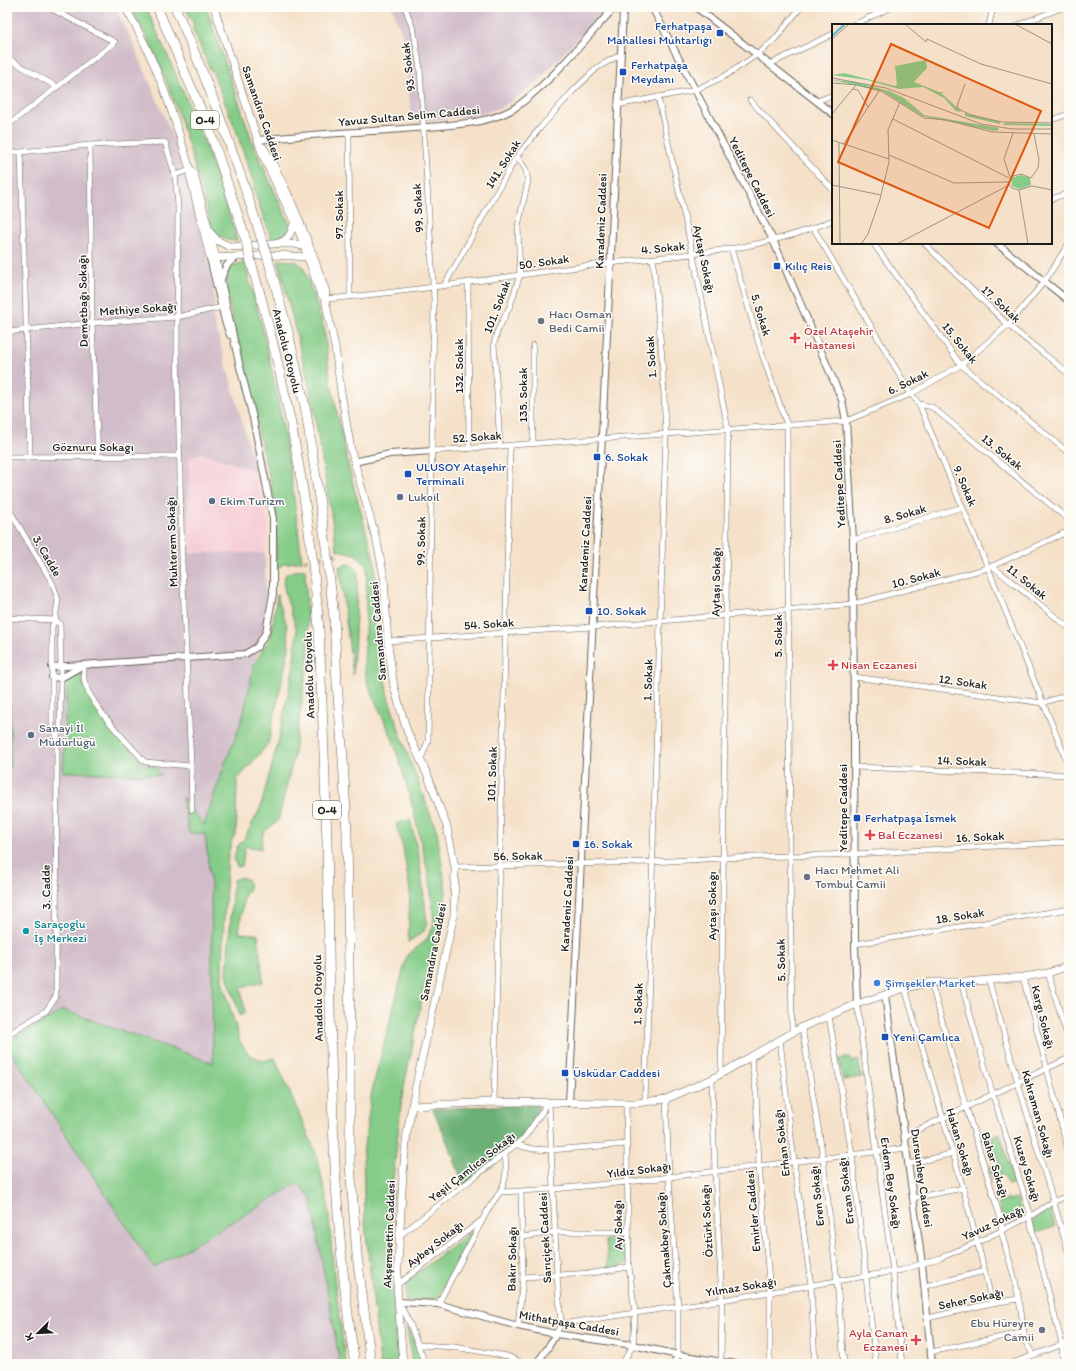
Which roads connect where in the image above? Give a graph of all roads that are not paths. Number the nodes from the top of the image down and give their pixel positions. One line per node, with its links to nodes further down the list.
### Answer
1 (48, 7): 24 (street)
2 (125, 7): 42 (main road)
3 (157, 7): 245 (highway, Anadolu Otoyolu / O-4, bridge)
4 (175, 7): 246 (highway, Anadolu Otoyolu / O-4, bridge)
5 (214, 7): 37 (main road, Samandıra Caddesi)
6 (405, 7): 35 (street, 93. Sokak)
7 (637, 7): 15 (street)
8 (652, 7): 25 (street, Yeditepe Caddesi)
9 (696, 7): 20 (street)
10 (801, 7): 20 (street)
11 (892, 7): 16 (street)
12 (993, 7): 17 (street)
13 (1064, 7): 18 (street)
14 (612, 8): 15 (street); 35 (street, Yavuz Sultan Selim Caddesi)
15 (623, 11): 21 (street, Karadeniz Caddesi)
16 (855, 24)
17 (989, 24)
18 (1021, 24)
19 (832, 34): 23 (street)
20 (758, 54): 23 (street); 25 (street)
21 (620, 55): 30 (street, Karadeniz Caddesi); 41 (street, 141. Sokak)
22 (7, 58): 24 (street)
23 (770, 64): 29 (street)
24 (58, 87): 34 (street)
25 (695, 90): 27 (street); 51 (street, Yeditepe Caddesi)
26 (832, 95): 29 (street)
27 (658, 98): 30 (street); 61 (street, Aytaşı Sokağı)
28 (750, 100): 44 (street)
29 (817, 101): 31 (street)
30 (617, 105): 66 (street, Karadeniz Caddesi)
31 (832, 113)
32 (1069, 114): 33 (street)
33 (1052, 120)
34 (7, 126)
35 (423, 127): 36 (street, Yavuz Sultan Selim Caddesi); 73 (street, 99. Sokak)
36 (349, 133): 37 (street, Yavuz Sultan Selim Caddesi); 74 (street, 97. Sokak)
37 (259, 140): 48 (main road, Samandıra Caddesi); 60 (main road)
38 (90, 145): 40 (street); 43 (street, Muhterem Sokağı); 79 (street, Demetbağı Sokağı)
39 (7, 152): 40 (street)
40 (21, 152): 81 (street)
41 (517, 156): 68 (street, 101. Sokak); 72 (street, 141. Sokak)
42 (190, 170): 43 (street); 50 (main road); 58 (main road)
43 (175, 175): 78 (street, Muhterem Sokağı)
44 (832, 189)
45 (1069, 193): 46 (street)
46 (1052, 199)
47 (832, 220): 49 (street, 4. Sokak)
48 (294, 224): 52 (main road); 60 (main road, Samandıra Caddesi)
49 (814, 229): 51 (street, 4. Sokak); 87 (street, 9. Sokak)
50 (210, 232): 57 (main road); 58 (main road)
51 (773, 240): 59 (street, 4. Sokak); 89 (street, Yeditepe Caddesi)
52 (274, 244): 57 (main road); 60 (main road)
53 (874, 244): 85 (street, 15. Sokak)
54 (925, 244): 80 (street, 17. Sokak)
55 (997, 244): 70 (street)
56 (1068, 246): 70 (street, 6. Sokak)
57 (231, 247): 58 (main road)
58 (211, 248): 64 (main road)
59 (731, 248): 61 (street, 4. Sokak); 90 (street, 5. Sokak)
60 (309, 251): 63 (main road); 67 (main road, Samandıra Caddesi); 75 (main road)
61 (693, 255): 65 (street, 4. Sokak); 91 (street, Aytaşı Sokağı)
62 (237, 256): 63 (main road); 64 (main road); 69 (street)
63 (292, 256): 67 (main road)
64 (213, 258): 69 (street); 77 (street)
65 (652, 259): 66 (street, 4. Sokak); 92 (street, 1. Sokak)
66 (610, 263): 68 (street, 50. Sokak); 93 (street, Karadeniz Caddesi)
67 (313, 273): 75 (main road, Samandıra Caddesi)
68 (520, 275): 71 (street, 50. Sokak); 95 (street, 101. Sokak)
69 (221, 278): 84 (street)
70 (1044, 281): 76 (street); 80 (street, 6. Sokak)
71 (468, 282): 72 (street, 50. Sokak); 97 (street, 132. Sokak)
72 (444, 286): 73 (street, 50. Sokak)
73 (433, 287): 74 (street, 50. Sokak); 98 (street, 99. Sokak)
74 (350, 297): 75 (street, 50. Sokak)
75 (325, 299): 104 (main road, Samandıra Caddesi)
76 (1069, 301)
77 (222, 308): 78 (street, Methiye Sokağı); 84 (street)
78 (177, 317): 79 (street, Methiye Sokağı); 100 (street, Muhterem Sokağı)
79 (92, 323): 81 (street, Methiye Sokağı); 103 (street, Demetbağı Sokağı)
80 (1008, 325): 85 (street, 6. Sokak); 86 (street, 17. Sokak)
81 (26, 330): 82 (street, Methiye Sokağı); 102 (street)
82 (7, 332)
83 (533, 345): 94 (street, 135. Sokak)
84 (239, 363): 122 (street)
85 (961, 365): 87 (street, 6. Sokak); 99 (street, 15. Sokak)
86 (1069, 374)
87 (911, 394): 88 (street, 9. Sokak); 89 (street, 6. Sokak)
88 (919, 404): 106 (street, 9. Sokak); 107 (street, 13. Sokak)
89 (846, 420): 90 (street, 6. Sokak); 109 (street, Yeditepe Caddesi)
90 (787, 425): 91 (street, 6. Sokak); 112 (street, 5. Sokak)
91 (728, 429): 92 (street, 6. Sokak); 113 (street, Aytaşı Sokağı)
92 (666, 434): 93 (street, 6. Sokak); 116 (street, 1. Sokak)
93 (602, 439): 94 (street, 52. Sokak); 117 (street, Karadeniz Caddesi)
94 (533, 444): 96 (street, 52. Sokak)
95 (500, 446): 96 (street, 52. Sokak); 97 (street, 52. Sokak)
96 (510, 446): 119 (street, 101. Sokak)
97 (469, 449): 98 (street, 52. Sokak)
98 (432, 451): 104 (street, 52. Sokak); 120 (street, 99. Sokak)
99 (1069, 453)
100 (180, 456): 103 (street, Göznuru Sokağı); 122 (street, Muhterem Sokağı)
101 (7, 457): 102 (street, Göznuru Sokağı)
102 (30, 457): 103 (street, Göznuru Sokağı)
103 (98, 457)
104 (354, 462): 121 (main road, Samandıra Caddesi)
105 (7, 506): 115 (street, 3. Cadde)
106 (963, 507): 109 (street, 8. Sokak); 110 (street, 9. Sokak)
107 (1069, 520)
108 (1069, 531): 110 (street, 10. Sokak)
109 (853, 540): 111 (street, Yeditepe Caddesi)
110 (990, 567): 111 (street, 10. Sokak); 118 (street, 11. Sokak); 130 (street, 9. Sokak)
111 (853, 604): 112 (street, 10. Sokak); 126 (street, Yeditepe Caddesi)
112 (788, 610): 113 (street, 10. Sokak); 140 (street, 5. Sokak)
113 (726, 615): 116 (street, 10. Sokak); 141 (street, Aytaşı Sokağı)
114 (7, 618): 115 (street)
115 (55, 620): 124 (street, 3. Cadde); 125 (street)
116 (660, 621): 117 (street, 10. Sokak); 142 (street, 1. Sokak)
117 (592, 627): 119 (street, 54. Sokak); 143 (street, Karadeniz Caddesi)
118 (1069, 628)
119 (505, 633): 120 (street, 54. Sokak); 144 (street, 101. Sokak)
120 (430, 638): 121 (street, 54. Sokak); 132 (street, 99. Sokak)
121 (388, 641): 132 (main road, Samandıra Caddesi)
122 (187, 658): 123 (street); 133 (street, Muhterem Sokağı)
123 (84, 664): 125 (street); 128 (street); 133 (street)
124 (52, 667): 125 (street); 127 (street, 3. Cadde)
125 (61, 667): 128 (street)
126 (854, 677): 130 (street, 12. Sokak); 135 (street, Yeditepe Caddesi)
127 (52, 678): 128 (street); 131 (street, 3. Cadde)
128 (61, 678): 131 (street)
129 (1069, 694): 130 (street, 12. Sokak)
130 (1043, 704): 134 (street, 9. Sokak)
131 (57, 737): 160 (street, 3. Cadde)
132 (420, 759): 145 (main road, Samandıra Caddesi)
133 (191, 766): 137 (street, Muhterem Sokağı)
134 (1069, 766)
135 (854, 767): 136 (street, 14. Sokak); 139 (street, Yeditepe Caddesi)
136 (1069, 775)
137 (192, 810)
138 (1069, 842): 139 (street, 16. Sokak)
139 (854, 854): 140 (street, 16. Sokak); 147 (street, Yeditepe Caddesi)
140 (790, 856): 141 (street, 16. Sokak); 159 (street, 5. Sokak)
141 (723, 858): 142 (street, 16. Sokak); 166 (street, Aytaşı Sokağı)
142 (652, 862): 143 (street, 16. Sokak); 172 (street, 1. Sokak)
143 (580, 865): 144 (street, 56. Sokak); 174 (street, Karadeniz Caddesi)
144 (499, 866): 145 (street, 56. Sokak); 171 (street, 101. Sokak)
145 (455, 867): 176 (main road, Samandıra Caddesi)
146 (1069, 909): 147 (street, 18. Sokak)
147 (855, 944): 156 (street, Yeditepe Caddesi)
148 (1069, 966): 149 (main road)
149 (1048, 973): 150 (main road); 162 (street)
150 (1023, 978): 151 (main road); 165 (street, Kargı Sokağı)
151 (989, 981): 153 (main road); 168 (street, Kahraman Sokağı)
152 (931, 982): 153 (main road); 154 (main road); 177 (street, Bahar Sokağı)
153 (961, 982): 169 (street, Kuzey Sokağı)
154 (905, 988): 155 (main road); 178 (street, Hakan Sokağı)
155 (886, 995): 156 (main road); 179 (street, Dursunbey Caddesi)
156 (857, 1004): 157 (main road); 184 (street, Erdem Bey Sokağı)
157 (829, 1016): 158 (main road); 188 (street, Ercan Sokağı)
158 (802, 1027): 159 (main road); 189 (street, Eren Sokağı)
159 (792, 1033): 161 (main road)
160 (7, 1035)
161 (780, 1040): 163 (main road); 190 (street, Erhan Sokağı)
162 (1069, 1042)
163 (751, 1057): 166 (main road); 192 (street, Emirler Caddesi)
164 (1069, 1058): 165 (street)
165 (1046, 1069): 168 (street); 187 (street, Kargı Sokağı)
166 (721, 1074): 167 (main road)
167 (712, 1079): 170 (main road); 193 (street, Öztürk Sokağı)
168 (1018, 1083): 169 (street); 202 (street, Kahraman Sokağı)
169 (993, 1095): 177 (street); 203 (street, Kuzey Sokağı)
170 (666, 1099): 172 (main road); 194 (street, Çakmakbey Sokağı)
171 (494, 1102): 173 (main road); 176 (main road)
172 (644, 1102): 175 (main road)
173 (548, 1103): 174 (main road); 181 (street, Yeşil Çamlıca Sokağı); 183 (street, Sarıçiçek Caddesi)
174 (569, 1103): 175 (main road)
175 (626, 1103): 180 (street, Ay Sokağı)
176 (412, 1106): 208 (main road, Akşemsettin Caddesi)
177 (966, 1108): 178 (street); 205 (street, Bahar Sokağı)
178 (943, 1119): 179 (street); 185 (street, Hakan Sokağı)
179 (905, 1136): 182 (street, Dursunbey Caddesi)
180 (627, 1144): 183 (street); 195 (street, Ay Sokağı)
181 (517, 1145): 183 (street); 186 (street, Yeşil Çamlıca Sokağı)
182 (907, 1148): 184 (street, Yıldız Sokağı); 191 (street, Dursunbey Caddesi)
183 (551, 1150): 197 (street, Sarıçiçek Caddesi)
184 (877, 1152): 188 (street, Yıldız Sokağı); 215 (street, Erdem Bey Sokağı)
185 (954, 1153): 191 (street); 196 (street, Hakan Sokağı)
186 (505, 1154): 198 (street); 208 (street, Yeşil Çamlıca Sokağı)
187 (1069, 1154)
188 (852, 1155): 189 (street, Yıldız Sokağı); 217 (street, Ercan Sokağı)
189 (823, 1158): 190 (street, Yıldız Sokağı); 219 (street, Eren Sokağı)
190 (794, 1162): 192 (street, Yıldız Sokağı); 221 (street, Erhan Sokağı)
191 (909, 1164): 201 (street, Dursunbey Caddesi)
192 (759, 1166): 193 (street, Yıldız Sokağı); 223 (street, Emirler Caddesi)
193 (714, 1172): 194 (street, Yıldız Sokağı); 225 (street, Öztürk Sokağı)
194 (669, 1177): 195 (street, Yıldız Sokağı); 229 (street, Çakmakbey Sokağı)
195 (628, 1182): 197 (street, Yıldız Sokağı); 207 (street, Ay Sokağı)
196 (963, 1188): 201 (street); 210 (street, Hakan Sokağı)
197 (554, 1189): 199 (street, Yıldız Sokağı); 206 (street, Sarıçiçek Caddesi)
198 (501, 1192): 199 (street, Yıldız Sokağı); 204 (street)
199 (521, 1192): 209 (street, Bakır Sokağı)
200 (1069, 1195): 202 (street, Yavuz Sokağı)
201 (914, 1198): 212 (street, Dursunbey Caddesi)
202 (1053, 1202): 203 (street, Yavuz Sokağı); 211 (street, Kahraman Sokağı)
203 (1029, 1217): 205 (street, Yavuz Sokağı); 237 (street, Kuzey Sokağı)
204 (484, 1218): 220 (street, Aybey Sokağı); 228 (street)
205 (1001, 1230): 210 (street, Yavuz Sokağı); 224 (street, Bahar Sokağı)
206 (555, 1232): 207 (street); 209 (street); 216 (street, Sarıçiçek Caddesi)
207 (628, 1232): 213 (street, Ay Sokağı)
208 (399, 1236): 220 (main road, Akşemsettin Caddesi)
209 (523, 1237): 218 (street, Bakır Sokağı)
210 (978, 1242): 212 (street, Yavuz Sokağı); 214 (street, Hakan Sokağı)
211 (1069, 1254)
212 (922, 1264): 215 (street, Yılmaz Sokağı); 222 (street, Dursunbey Caddesi)
213 (629, 1267): 216 (street); 230 (street, Ay Sokağı)
214 (985, 1271): 222 (street); 227 (street, Hakan Sokağı)
215 (893, 1272): 217 (street, Yılmaz Sokağı); 258 (street, Erdem Bey Sokağı)
216 (557, 1275): 218 (street); 232 (street, Sarıçiçek Caddesi)
217 (866, 1276): 219 (street, Yılmaz Sokağı); 257 (street, Ercan Sokağı)
218 (523, 1277): 233 (street, Bakır Sokağı)
219 (837, 1281): 221 (street, Yılmaz Sokağı); 256 (street, Eren Sokağı)
220 (397, 1285): 226 (main road, Akşemsettin Caddesi)
221 (811, 1285): 223 (street, Yılmaz Sokağı); 255 (street, Erhan Sokağı)
222 (925, 1286): 231 (street, Dursunbey Caddesi)
223 (770, 1292): 225 (street, Yılmaz Sokağı); 254 (street, Emirler Caddesi)
224 (1019, 1299): 227 (street, Seher Sokağı); 234 (street, Bahar Sokağı)
225 (722, 1300): 229 (street, Yılmaz Sokağı); 244 (street, Öztürk Sokağı)
226 (399, 1302): 228 (street, Mithatpaşa Caddesi); 238 (street); 247 (main road, Akşemsettin Caddesi)
227 (992, 1303): 231 (street, Seher Sokağı)
228 (438, 1304): 233 (street, Mithatpaşa Caddesi)
229 (678, 1306): 230 (street, Yılmaz Sokağı); 241 (street, Çakmakbey Sokağı)
230 (635, 1313): 232 (street, Yılmaz Sokağı); 239 (street, Ay Sokağı)
231 (928, 1318): 240 (street, Dursunbey Caddesi)
232 (561, 1324): 235 (street)
233 (518, 1326): 235 (street, Mithatpaşa Caddesi)
234 (1024, 1332): 240 (street); 242 (street, Bahar Sokağı)
235 (556, 1334): 239 (street, Mithatpaşa Caddesi); 243 (street)
236 (1069, 1342): 237 (street)
237 (1062, 1344): 242 (street); 261 (street, Kuzey Sokağı)
238 (419, 1345): 248 (street); 249 (street)
239 (633, 1345): 241 (street, Mithatpaşa Caddesi); 251 (street)
240 (931, 1352): 259 (street, Dursunbey Caddesi)
241 (678, 1355): 244 (street, Mithatpaşa Caddesi); 252 (street)
242 (1033, 1355): 260 (street)
243 (538, 1362): 250 (street)
244 (721, 1363): 253 (street, Mithatpaşa Caddesi)
245 (355, 1364)
246 (371, 1364)
247 (403, 1364)
248 (425, 1364)
249 (525, 1364)
250 (559, 1364)
251 (622, 1364)
252 (673, 1364)
253 (736, 1364)
254 (770, 1364)
255 (815, 1364)
256 (844, 1364)
257 (876, 1364)
258 (902, 1364)
259 (932, 1364)
260 (1010, 1364)
261 (1063, 1364)

